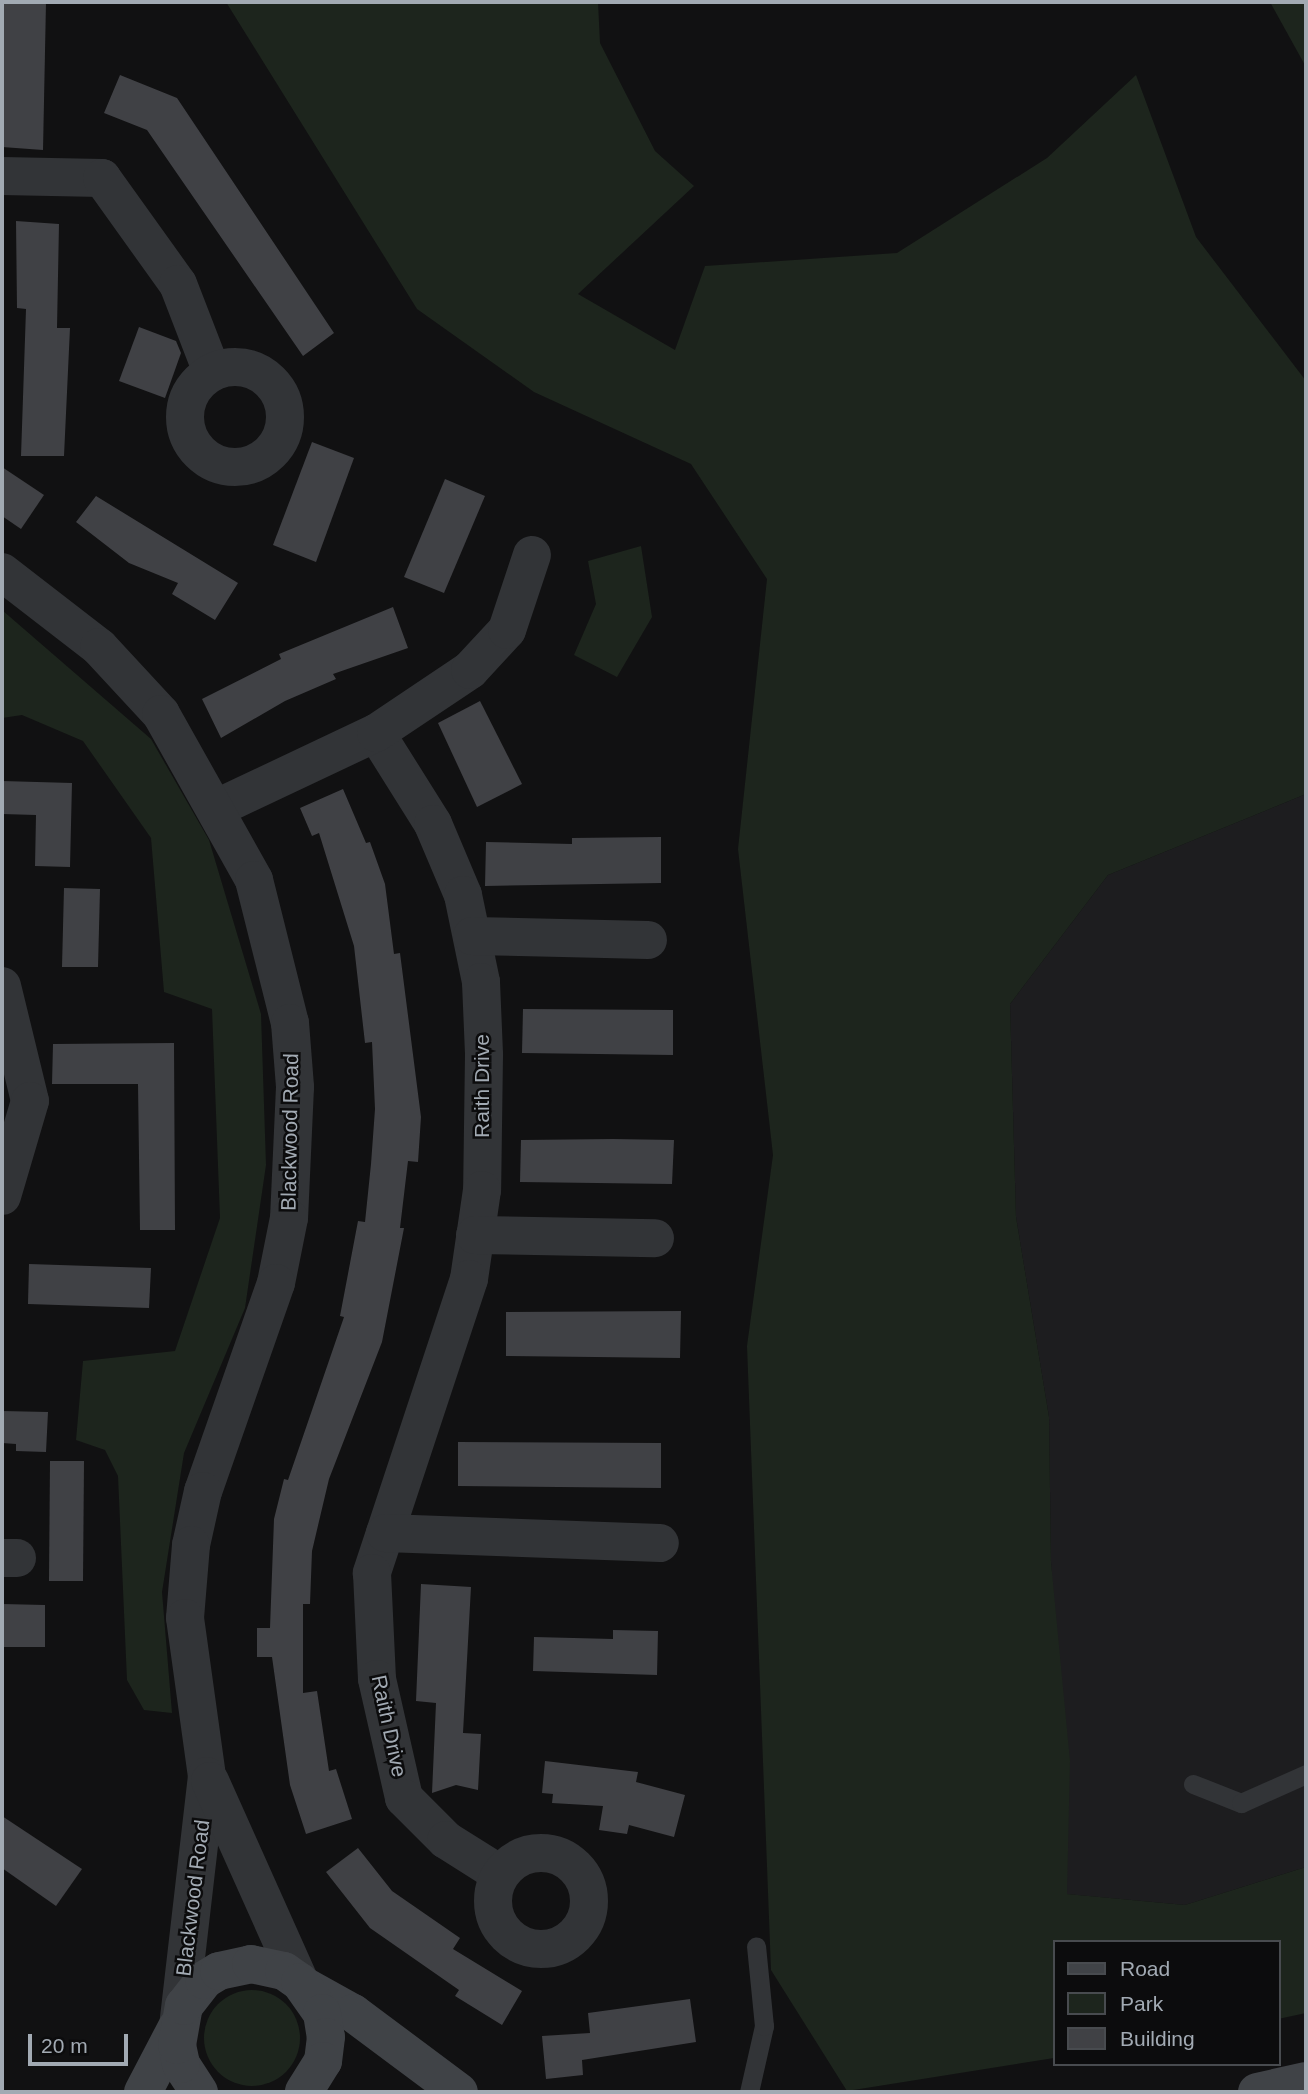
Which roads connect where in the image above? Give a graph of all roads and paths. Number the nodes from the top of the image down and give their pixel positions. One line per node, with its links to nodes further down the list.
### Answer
1 (2, 176): 2 (street)
2 (212, 372)
3 (532, 555): 5 (street)
4 (2, 572): 6 (street, Blackwood Road)
5 (376, 733): 6 (street); 7 (street, Raith Drive)
6 (217, 808): 16 (street, Blackwood Road)
7 (472, 936): 8 (street); 11 (street, Raith Drive)
8 (648, 940)
9 (2, 986): 10 (street)
10 (2, 1196)
11 (475, 1235): 12 (street); 13 (street, Raith Drive)
12 (655, 1238)
13 (385, 1533): 14 (street); 18 (street, Raith Drive)
14 (660, 1542)
15 (1306, 1774): 17 (lane)
16 (207, 1776): 20 (street, Blackwood Road); 21 (street, Blackwood Road)
17 (1193, 1784)
18 (500, 1874)
19 (756, 1946): 27 (lane)
20 (302, 1984): 21 (main road); 25 (main road); 26 (main road)
21 (178, 2023): 23 (main road); 24 (main road)
22 (1306, 2081): 28 (main road)
23 (143, 2092)
24 (199, 2092)
25 (304, 2092)
26 (459, 2092)
27 (749, 2092)
28 (1257, 2092)

